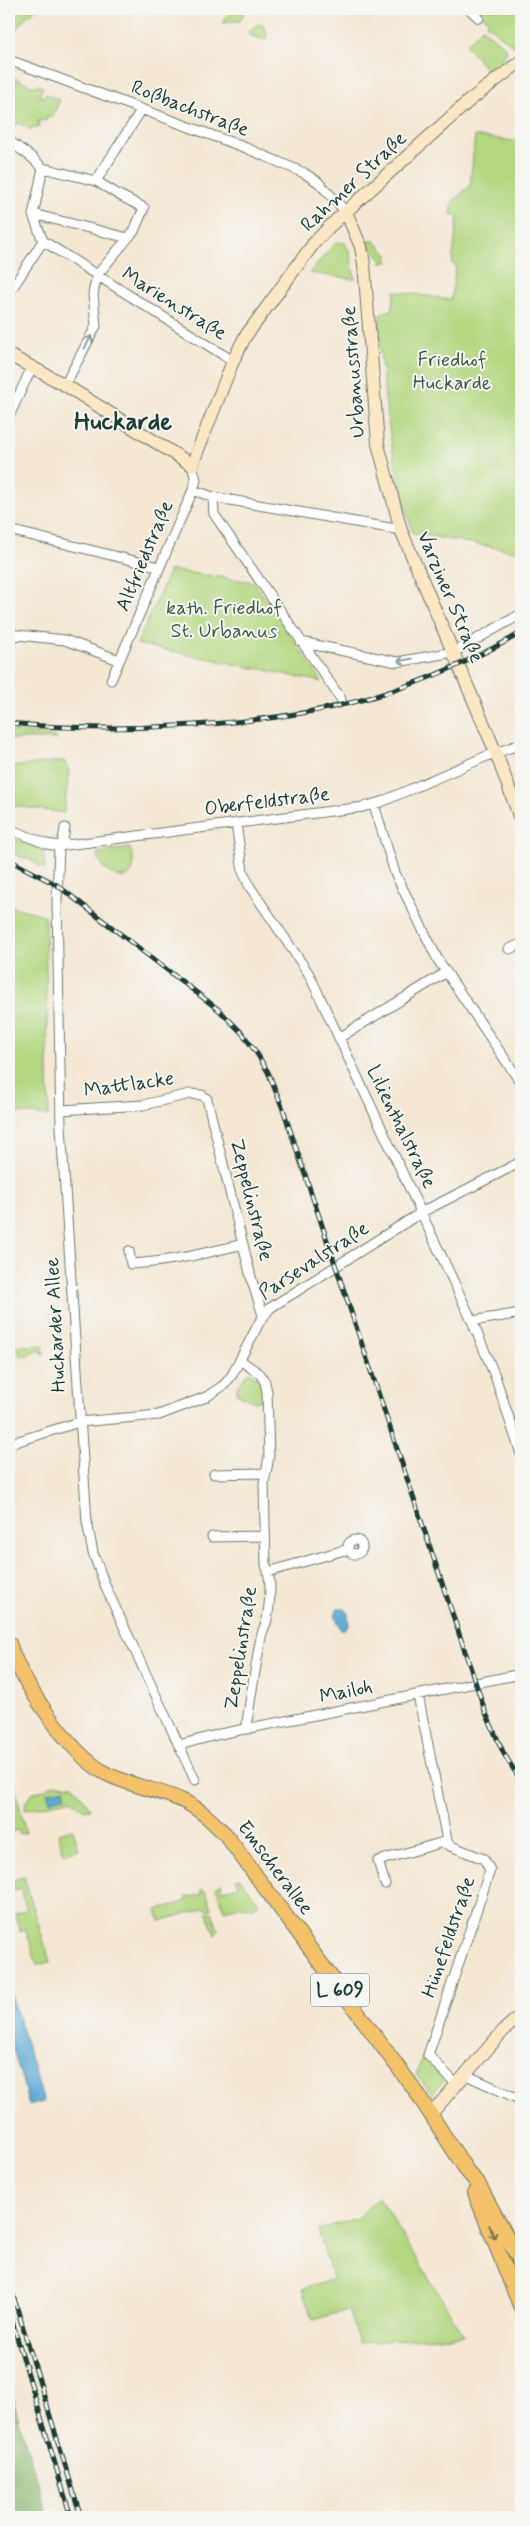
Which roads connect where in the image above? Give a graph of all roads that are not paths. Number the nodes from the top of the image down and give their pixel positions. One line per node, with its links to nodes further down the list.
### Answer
1 (469, 9): 2 (street)
2 (479, 18)
3 (9, 60): 5 (street, Roßbachstraße)
4 (521, 61): 9 (street, Rahmer Straße)
5 (142, 109): 8 (street); 9 (street, Roßbachstraße)
6 (9, 141): 7 (street)
7 (43, 168): 8 (street); 10 (street)
8 (96, 181): 11 (street)
9 (346, 212): 16 (street, Rahmer Straße); 24 (street, Urbanusstraße)
10 (33, 214): 11 (street); 12 (street)
11 (128, 238): 13 (street)
12 (43, 241): 13 (street, Marienstraße); 14 (street)
13 (98, 276): 16 (street, Marienstraße); 18 (street, Marienstraße, one-way to 13)
14 (9, 293)
15 (9, 355): 17 (street)
16 (233, 361): 20 (street, Rahmer Straße)
17 (32, 367): 18 (street); 19 (street)
18 (64, 385): 20 (street)
19 (9, 416)
20 (192, 464): 21 (street, Altfriedstraße)
21 (192, 490): 22 (street, Varziner Straße); 25 (street, Altfriedstraße)
22 (213, 497): 24 (street, Varziner Straße); 28 (street)
23 (9, 530): 25 (street)
24 (400, 530): 29 (street, Varziner Straße)
25 (159, 567): 31 (street, Altfriedstraße)
26 (521, 614): 29 (street)
27 (10, 634): 30 (street); 31 (street)
28 (301, 642): 29 (street, one-way to 28); 33 (street)
29 (454, 652): 35 (street, Varziner Straße)
30 (9, 655)
31 (120, 660): 32 (street, Altfriedstraße)
32 (110, 680)
33 (341, 700)
34 (521, 744): 35 (street, Oberfeldstraße)
35 (496, 753): 36 (street, Oberfeldstraße); 37 (street, Varziner Straße)
36 (374, 805): 38 (street, Oberfeldstraße); 44 (street)
37 (521, 821)
38 (236, 823): 41 (street, Oberfeldstraße); 45 (street, Lilienthalstraße)
39 (65, 828): 41 (street, Huckarder Allee)
40 (9, 830): 41 (street, Oberfeldstraße)
41 (61, 846): 48 (street, Huckarder Allee)
42 (521, 944): 43 (street)
43 (509, 949)
44 (446, 973): 45 (street); 46 (street)
45 (339, 1038): 50 (street, Lilienthalstraße)
46 (521, 1083)
47 (202, 1095): 48 (street, Mattlacke); 51 (street, Zeppelinstraße)
48 (61, 1110): 57 (street, Huckarder Allee)
49 (521, 1162): 50 (street, Parsevalstraße)
50 (422, 1212): 54 (street, Parsevalstraße); 55 (street, Lilienthalstraße)
51 (243, 1244): 52 (street); 54 (street, Zeppelinstraße)
52 (129, 1251)
53 (521, 1313): 55 (street)
54 (263, 1316): 56 (street, Parsevalstraße)
55 (472, 1321): 58 (street, Lilienthalstraße)
56 (240, 1360): 57 (street, Parsevalstraße); 62 (street, Zeppelinstraße)
57 (79, 1422): 59 (street, Parsevalstraße); 71 (street, Huckarder Allee)
58 (518, 1431): 60 (street, Lilienthalstraße)
59 (9, 1444)
60 (521, 1454)
61 (214, 1474): 62 (street)
62 (265, 1474): 63 (street, Zeppelinstraße)
63 (265, 1536): 64 (street); 66 (street, Zeppelinstraße)
64 (212, 1537)
65 (348, 1549): 66 (street, Zeppelinstraße)
66 (268, 1572): 70 (street, Zeppelinstraße)
67 (9, 1643): 79 (main road, Emscherallee / L 609)
68 (521, 1674): 69 (street, Mailoh)
69 (418, 1696): 70 (street, Mailoh); 73 (street)
70 (248, 1729): 71 (street, Mailoh)
71 (179, 1745): 72 (street, Huckarder Allee)
72 (195, 1780)
73 (447, 1841): 74 (street); 77 (street, Hünefeldstraße)
74 (385, 1884)
75 (521, 2015): 76 (street)
76 (466, 2075): 77 (street); 78 (street)
77 (457, 2085): 79 (street)
78 (521, 2100)
79 (431, 2114): 80 (main road, Emscherallee / L 609)
80 (467, 2171): 81 (main road, Emscherallee / L 609); 82 (main road, Emscherallee / L 609, one-way to 82)
81 (521, 2263)
82 (521, 2308)

